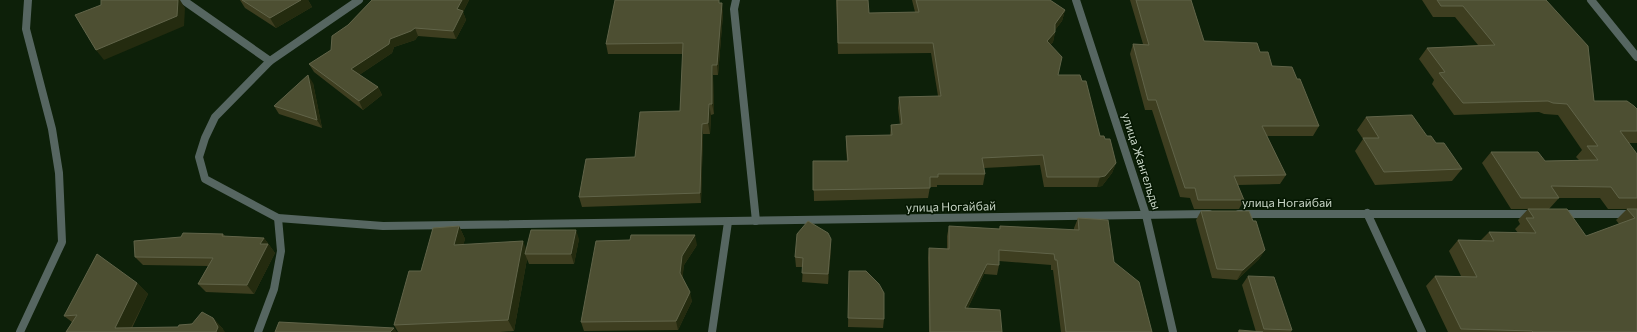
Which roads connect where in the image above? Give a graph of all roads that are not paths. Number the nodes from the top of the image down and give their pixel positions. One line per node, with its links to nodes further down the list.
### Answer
1 (29, 0): 17 (street)
2 (183, 0): 8 (street)
3 (359, 0): 8 (street)
4 (736, 0): 15 (street)
5 (1076, 0): 13 (street, улица Жангельды)
6 (1591, 0): 7 (street)
7 (1637, 57)
8 (270, 62): 14 (street)
9 (1367, 213): 11 (street, улица Ногайбай); 12 (street, улица Ногайбай); 21 (street)
10 (1217, 214): 13 (street, улица Ногайбай)
11 (1233, 214)
12 (1637, 214)
13 (1146, 215): 15 (street, улица Ногайбай); 20 (street, улица Жангельды)
14 (278, 218): 16 (street, улица Ногайбай); 18 (street)
15 (756, 221): 16 (street, улица Ногайбай)
16 (728, 222): 19 (street)
17 (20, 332)
18 (258, 332)
19 (712, 332)
20 (1174, 332)
21 (1422, 332)

